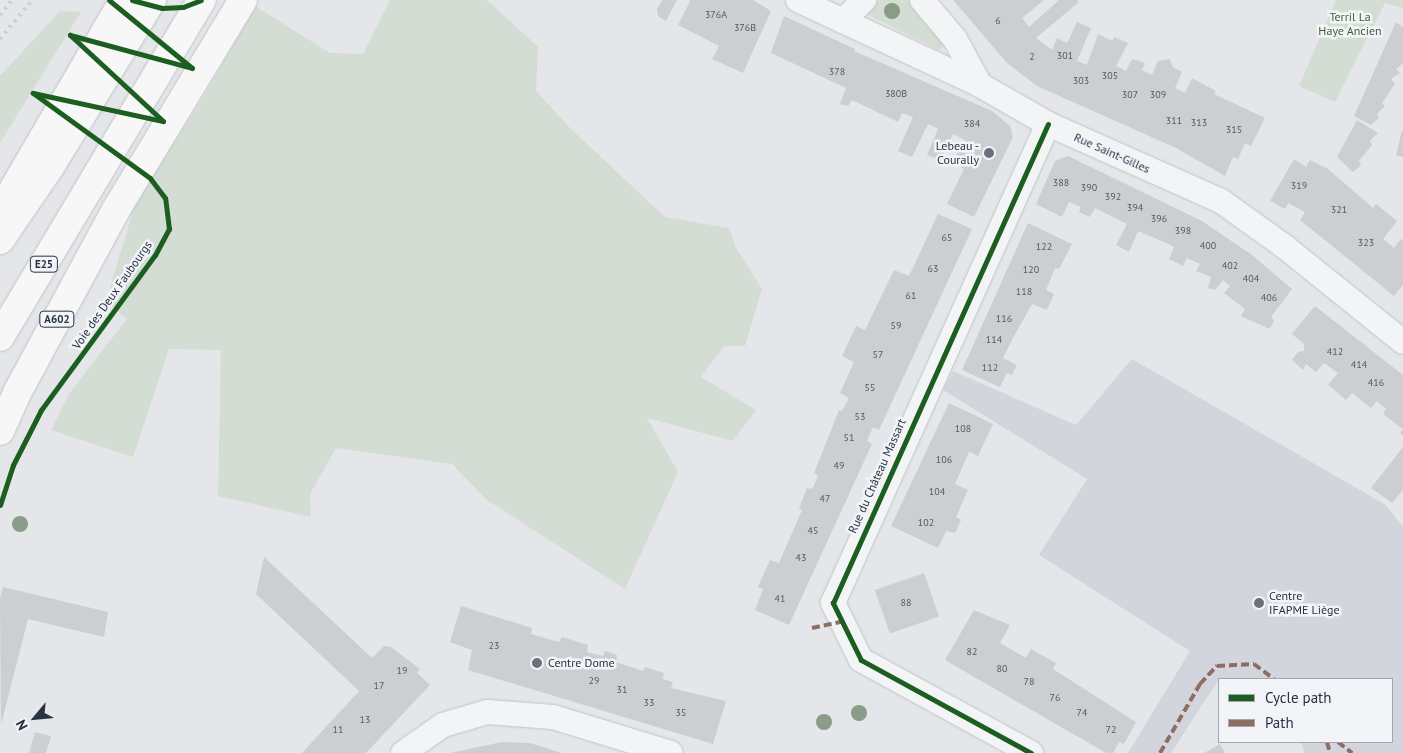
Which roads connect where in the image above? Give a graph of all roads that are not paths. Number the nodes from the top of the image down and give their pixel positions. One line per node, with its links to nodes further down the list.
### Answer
1 (107, 0): 12 (highway)
2 (124, 0): 12 (highway)
3 (152, 0): 12 (highway)
4 (202, 0): 16 (highway, E25)
5 (243, 0): 18 (highway, A602)
6 (798, 0): 9 (street, Rue Saint-Gilles)
7 (864, 0): 9 (street)
8 (922, 0): 10 (street)
9 (843, 21): 10 (street, Rue Saint-Gilles)
10 (980, 85): 11 (street, Rue Saint-Gilles)
11 (1048, 124): 17 (street, Rue Saint-Gilles); 21 (street, Rue du Château Massart)
12 (32, 156): 13 (highway); 14 (highway); 15 (highway)
13 (0, 170)
14 (0, 212)
15 (0, 240)
16 (0, 337)
17 (1403, 342)
18 (0, 431)
19 (403, 753): 20 (street)
20 (671, 753)
21 (1031, 753)

